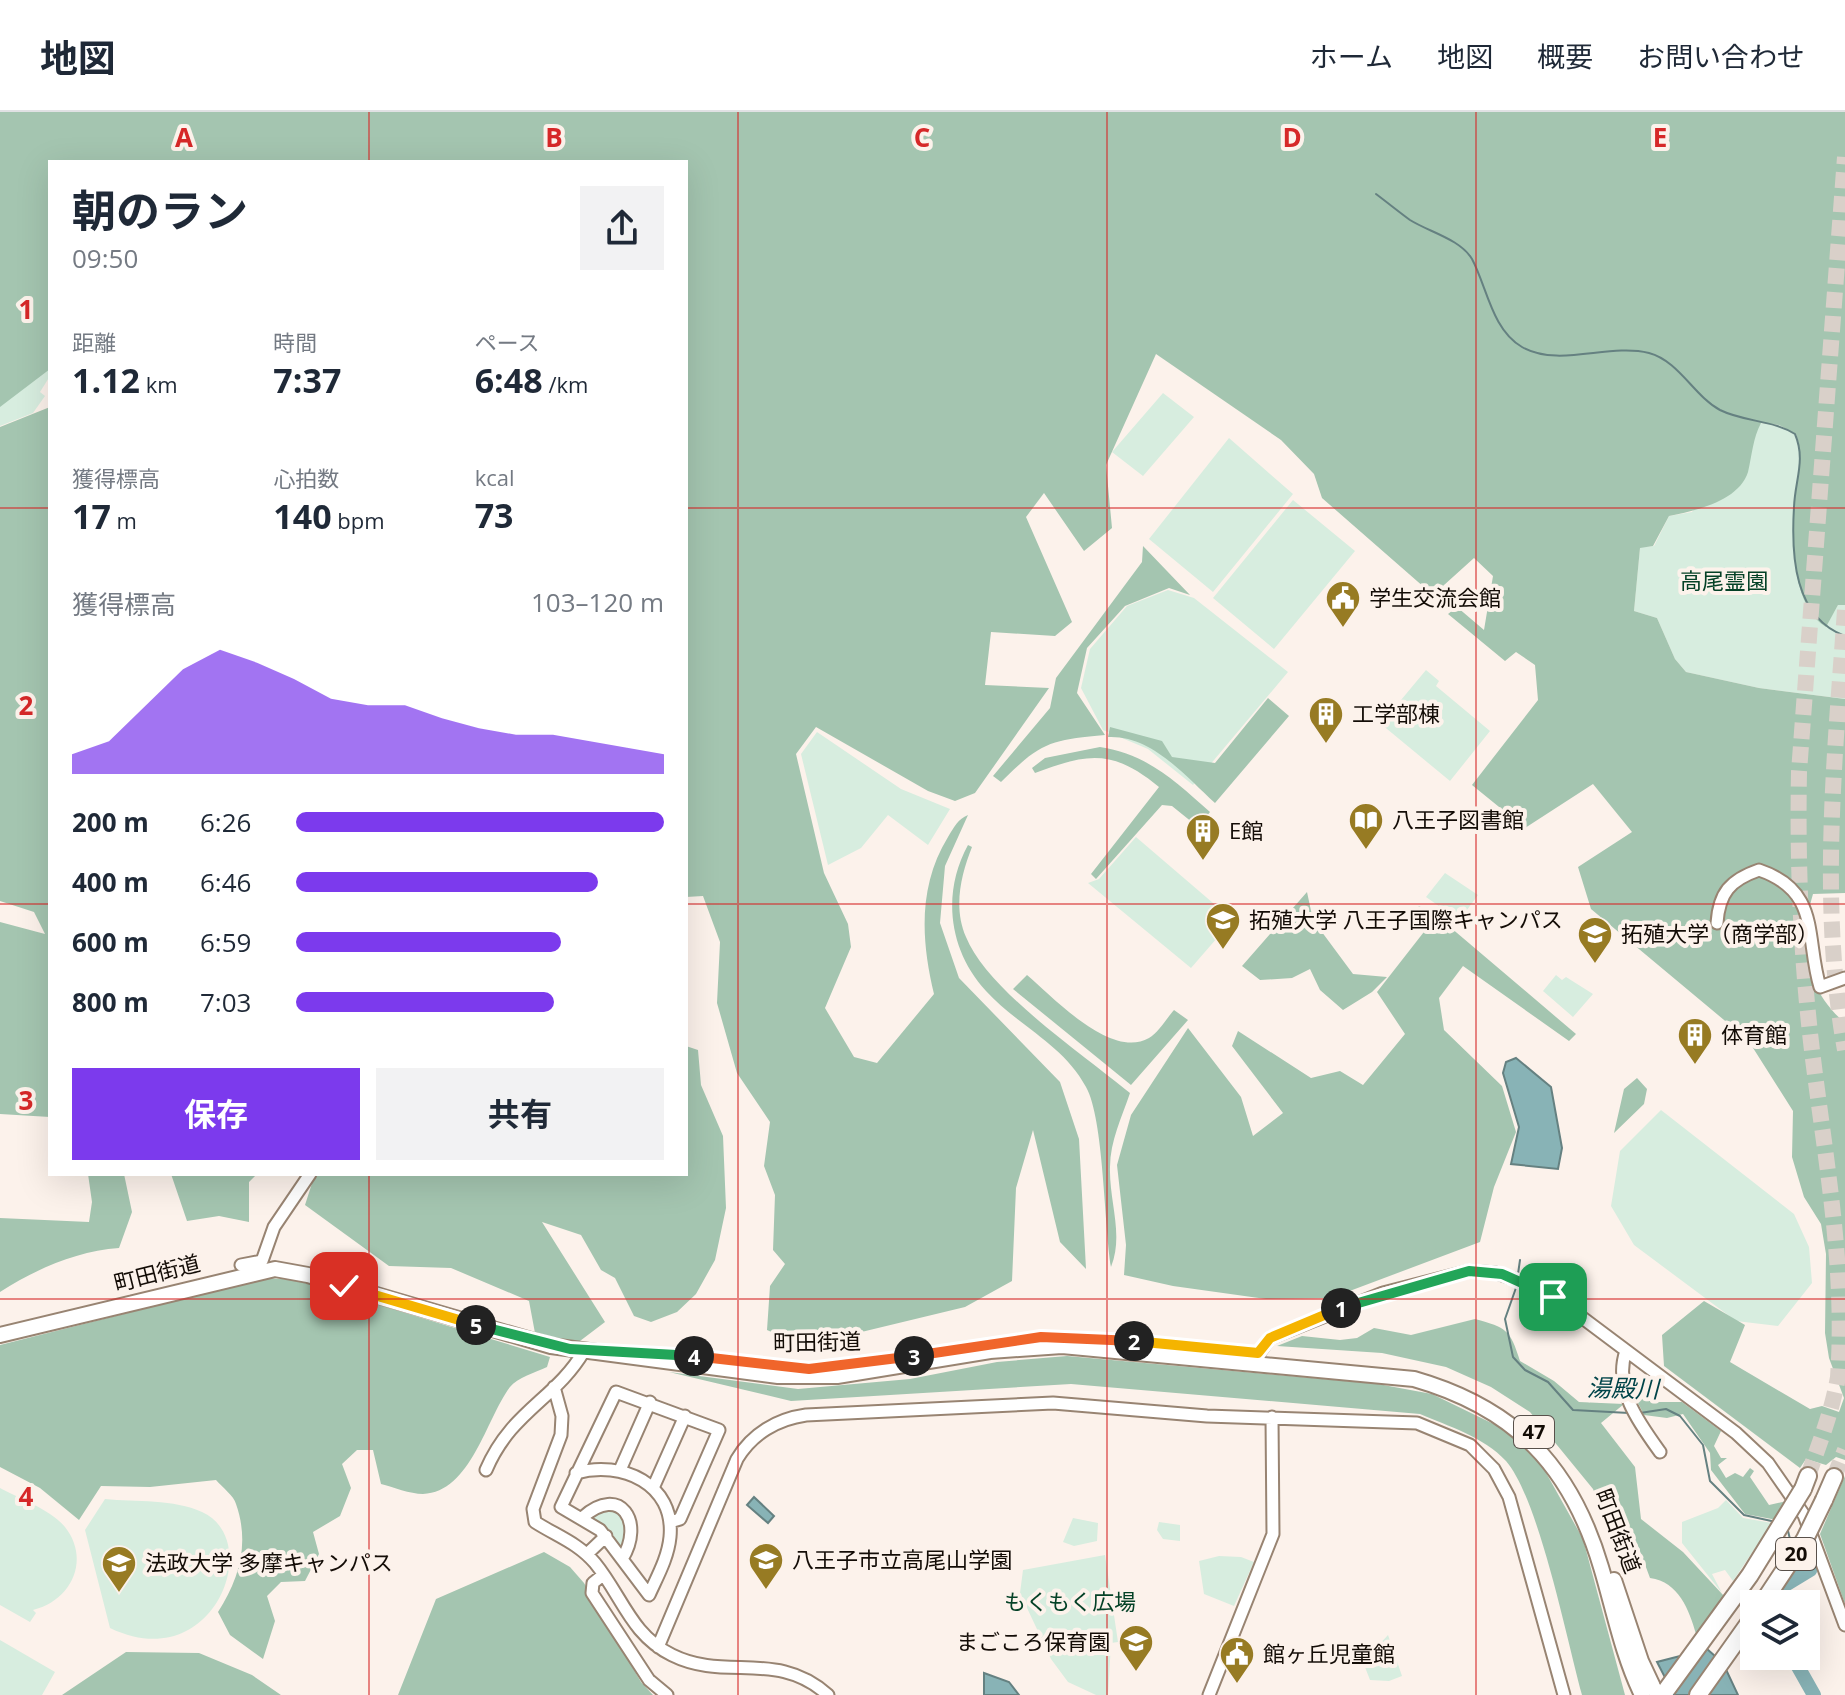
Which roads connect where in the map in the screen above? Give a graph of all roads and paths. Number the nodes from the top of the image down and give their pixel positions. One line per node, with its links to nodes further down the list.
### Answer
1 (1717, 923): 2 (street)
2 (1845, 978)
3 (309, 1176): 4 (street)
4 (241, 1265)
5 (0, 1335): 6 (main road, 町田街道 / 47)
6 (584, 1351): 8 (main road, 町田街道 / 47); 9 (street)
7 (1626, 1351): 8 (street); 13 (street); 27 (street)
8 (1255, 1357): 30 (main road, 町田街道 / 47); 35 (main road, 町田街道 / 47)
9 (554, 1387): 14 (street); 23 (street)
10 (650, 1402): 11 (street); 15 (street); 16 (street)
11 (685, 1416): 19 (street); 21 (street)
12 (1272, 1417): 29 (street); 33 (street); 34 (street)
13 (1660, 1452)
14 (486, 1470)
15 (620, 1470): 16 (street); 19 (street)
16 (576, 1473): 20 (street)
17 (1834, 1477): 26 (highway, 20, bridge)
18 (1805, 1482): 30 (highway, 20, bridge)
19 (653, 1488): 21 (street)
20 (583, 1517): 22 (street); 24 (street)
21 (670, 1522): 24 (street)
22 (606, 1536): 23 (street); 24 (street)
23 (587, 1554): 25 (street)
24 (622, 1559)
25 (603, 1575): 29 (street); 31 (street)
26 (1771, 1590)
27 (1845, 1625)
28 (1740, 1636): 36 (highway)
29 (658, 1647): 32 (street)
30 (1662, 1693)
31 (667, 1695)
32 (828, 1695)
33 (1209, 1695)
34 (1564, 1695)
35 (1642, 1695)
36 (1698, 1695)

